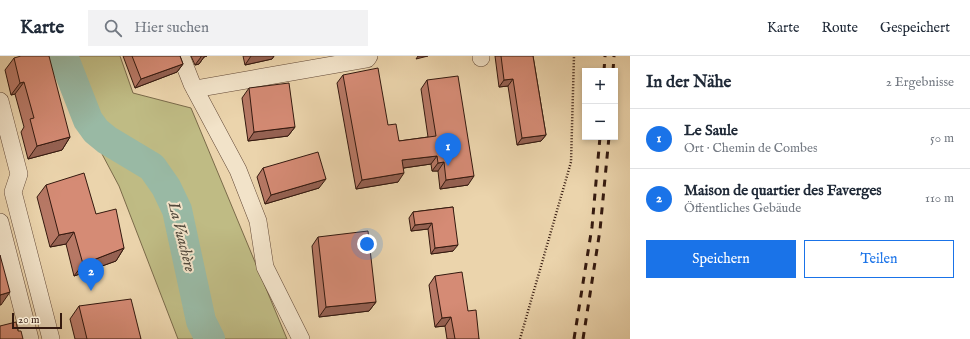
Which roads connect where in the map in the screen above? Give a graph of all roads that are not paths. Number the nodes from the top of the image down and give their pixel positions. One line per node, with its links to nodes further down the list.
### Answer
1 (181, 56): 3 (street)
2 (369, 56): 3 (street)
3 (195, 89): 9 (street)
4 (0, 101): 5 (street)
5 (6, 193): 8 (street)
6 (0, 222): 7 (street)
7 (30, 339)
8 (51, 339)
9 (301, 339)

